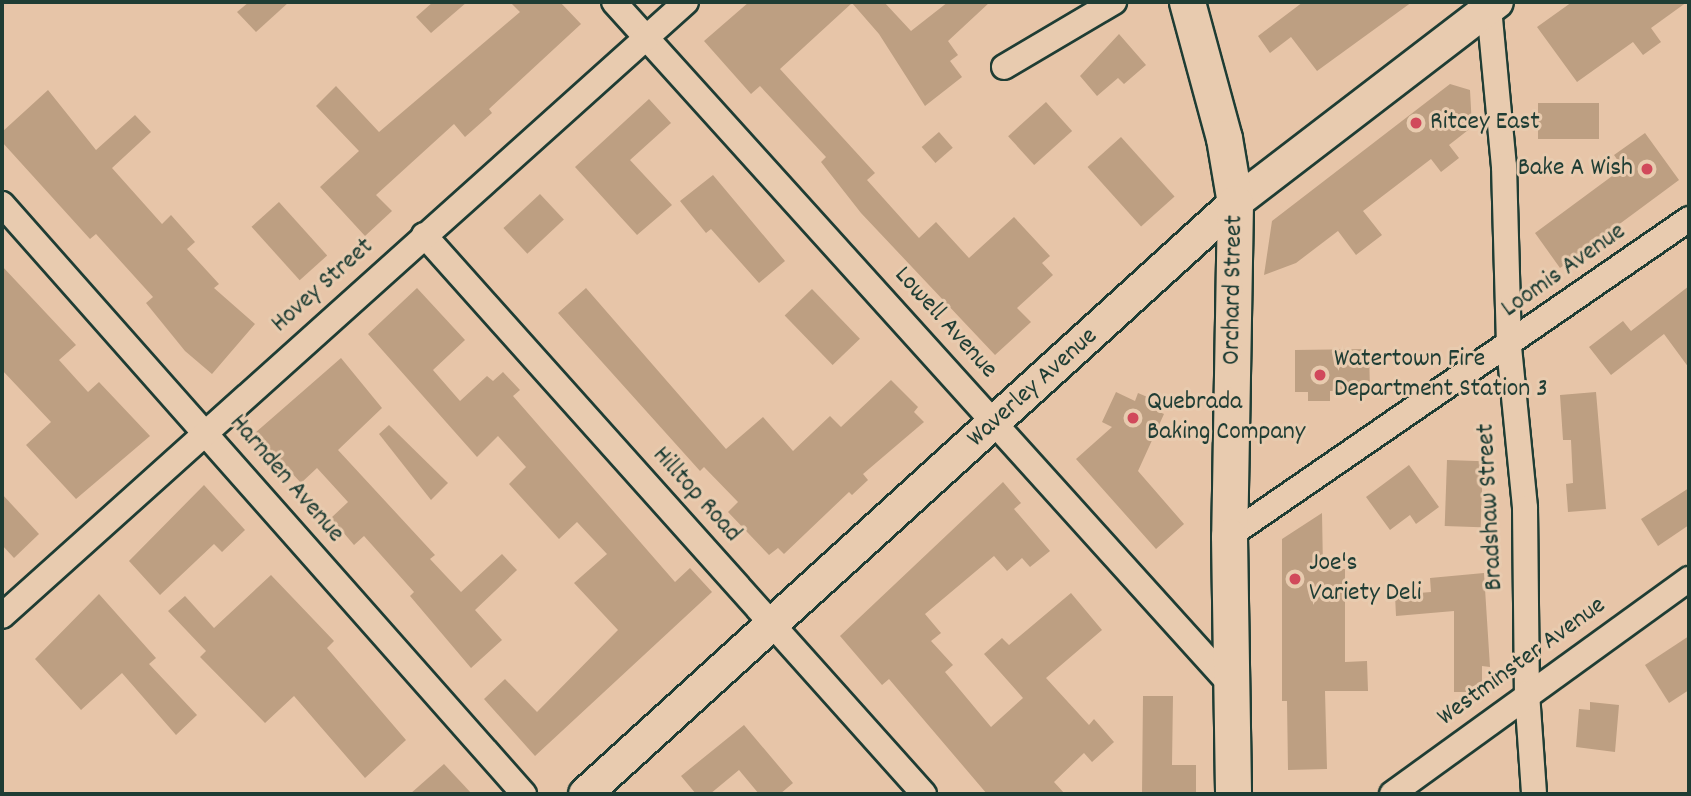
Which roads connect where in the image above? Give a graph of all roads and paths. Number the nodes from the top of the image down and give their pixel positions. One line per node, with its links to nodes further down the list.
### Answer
1 (614, 2): 6 (street, Lowell Avenue)
2 (686, 2): 6 (street, Hovey Street)
3 (1114, 2): 7 (street)
4 (1187, 2): 8 (main road, Orchard Street)
5 (1493, 5): 8 (street, Waverley Avenue); 12 (street, Bradshaw Street)
6 (647, 38): 11 (street, Hovey Street); 13 (street, Lowell Avenue)
7 (1004, 67)
8 (1235, 203): 13 (street, Waverley Avenue); 15 (main road, Orchard Street)
9 (2, 204): 14 (street, Harnden Avenue)
10 (1689, 219): 12 (street, Loomis Avenue)
11 (424, 235): 14 (street, Hovey Street); 18 (street, Hilltop Road)
12 (1509, 346): 15 (street, Loomis Avenue); 20 (street, Bradshaw Street)
13 (995, 423): 18 (street, Waverley Avenue); 19 (street, Lowell Avenue)
14 (205, 432): 17 (street, Hovey Street); 21 (street, Harnden Avenue)
15 (1229, 536): 19 (main road, Orchard Street)
16 (1689, 579): 20 (street, Westminster Avenue)
17 (2, 616)
18 (773, 625): 22 (street, Waverley Avenue); 23 (street, Hilltop Road)
19 (1231, 685): 24 (main road, Orchard Street)
20 (1527, 693): 25 (street, Westminster Avenue); 26 (street, Bradshaw Street)
21 (524, 794)
22 (585, 794)
23 (924, 794)
24 (1233, 794)
25 (1392, 794)
26 (1534, 794)

